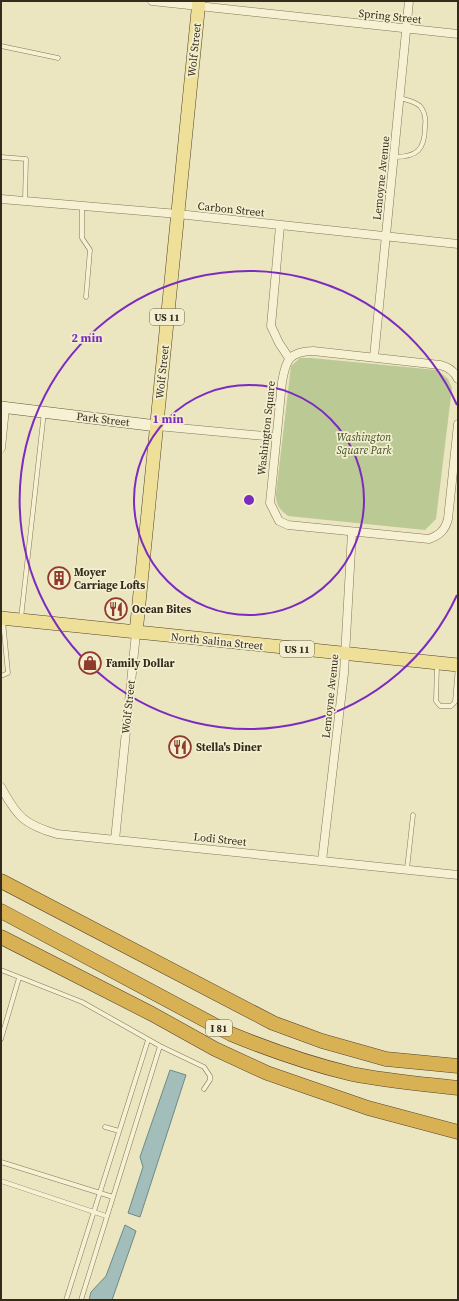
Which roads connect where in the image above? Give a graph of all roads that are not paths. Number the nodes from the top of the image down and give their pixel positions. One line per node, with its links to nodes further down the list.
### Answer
1 (152, 1): 3 (street, Spring Street)
2 (409, 1): 4 (street, Lemoyne Avenue)
3 (198, 3): 4 (street, Spring Street); 14 (main road, Wolf Street / US 11)
4 (407, 29): 5 (street, Spring Street); 8 (street, Lemoyne Avenue)
5 (458, 34)
6 (1, 46): 7 (lane)
7 (58, 58)
8 (400, 98): 10 (street, Lemoyne Avenue); 10 (lane)
9 (1, 157): 12 (lane)
10 (394, 157): 16 (street, Lemoyne Avenue)
11 (1, 199): 12 (street, Carbon Street)
12 (25, 201): 13 (street, Carbon Street)
13 (82, 206): 14 (street, Carbon Street); 18 (lane)
14 (178, 214): 15 (street, Carbon Street); 25 (main road, Wolf Street / US 11)
15 (280, 226): 16 (street, Carbon Street); 20 (street)
16 (386, 238): 17 (street, Carbon Street); 19 (street, Lemoyne Avenue)
17 (458, 244)
18 (86, 297)
19 (374, 357): 20 (street); 21 (street)
20 (289, 358): 26 (street, Washington Square)
21 (457, 374)
22 (3, 407): 23 (main road, Park Street); 27 (street)
23 (44, 412): 25 (main road, Park Street); 31 (lane)
24 (458, 424): 28 (street, Washington Square)
25 (157, 426): 26 (street, Park Street); 32 (main road, Wolf Street / US 11)
26 (276, 437): 29 (street, Washington Square)
27 (1, 448)
28 (457, 451): 29 (street, Washington Square)
29 (352, 532): 33 (street, Lemoyne Avenue)
30 (2, 618): 31 (main road, North Salina Street); 36 (lane)
31 (20, 620): 32 (main road, North Salina Street)
32 (136, 633): 33 (main road, North Salina Street / US 11); 39 (street, Wolf Street)
33 (345, 654): 34 (main road, North Salina Street / US 11); 40 (street, Lemoyne Avenue)
34 (437, 663): 35 (main road, North Salina Street / US 11); 35 (lane)
35 (458, 665)
36 (1, 676)
37 (1, 787): 39 (street, Lodi Street)
38 (414, 815): 41 (lane)
39 (115, 840): 40 (street, Lodi Street)
40 (322, 861): 41 (street, Lodi Street)
41 (407, 870): 43 (street, Lodi Street)
42 (1, 872): 45 (highway)
43 (458, 875)
44 (1, 881): 45 (highway, I 81)
45 (26, 893): 55 (highway, I 81)
46 (1, 911): 56 (highway, I 81)
47 (1, 937): 49 (highway)
48 (1, 943): 49 (highway)
49 (53, 963): 60 (highway)
50 (1, 970): 51 (lane)
51 (19, 978): 52 (lane); 53 (lane)
52 (1, 1039)
53 (148, 1040): 54 (lane); 59 (lane)
54 (160, 1046): 57 (lane); 64 (lane)
55 (458, 1066)
56 (458, 1088)
57 (204, 1089)
58 (105, 1127): 59 (lane)
59 (120, 1132): 63 (lane)
60 (458, 1132)
61 (1, 1162): 63 (lane)
62 (1, 1181): 65 (lane)
63 (100, 1193): 64 (lane); 65 (lane)
64 (113, 1197): 66 (lane)
65 (94, 1212): 66 (lane); 67 (lane)
66 (106, 1216): 68 (lane)
67 (66, 1300)
68 (81, 1300)

